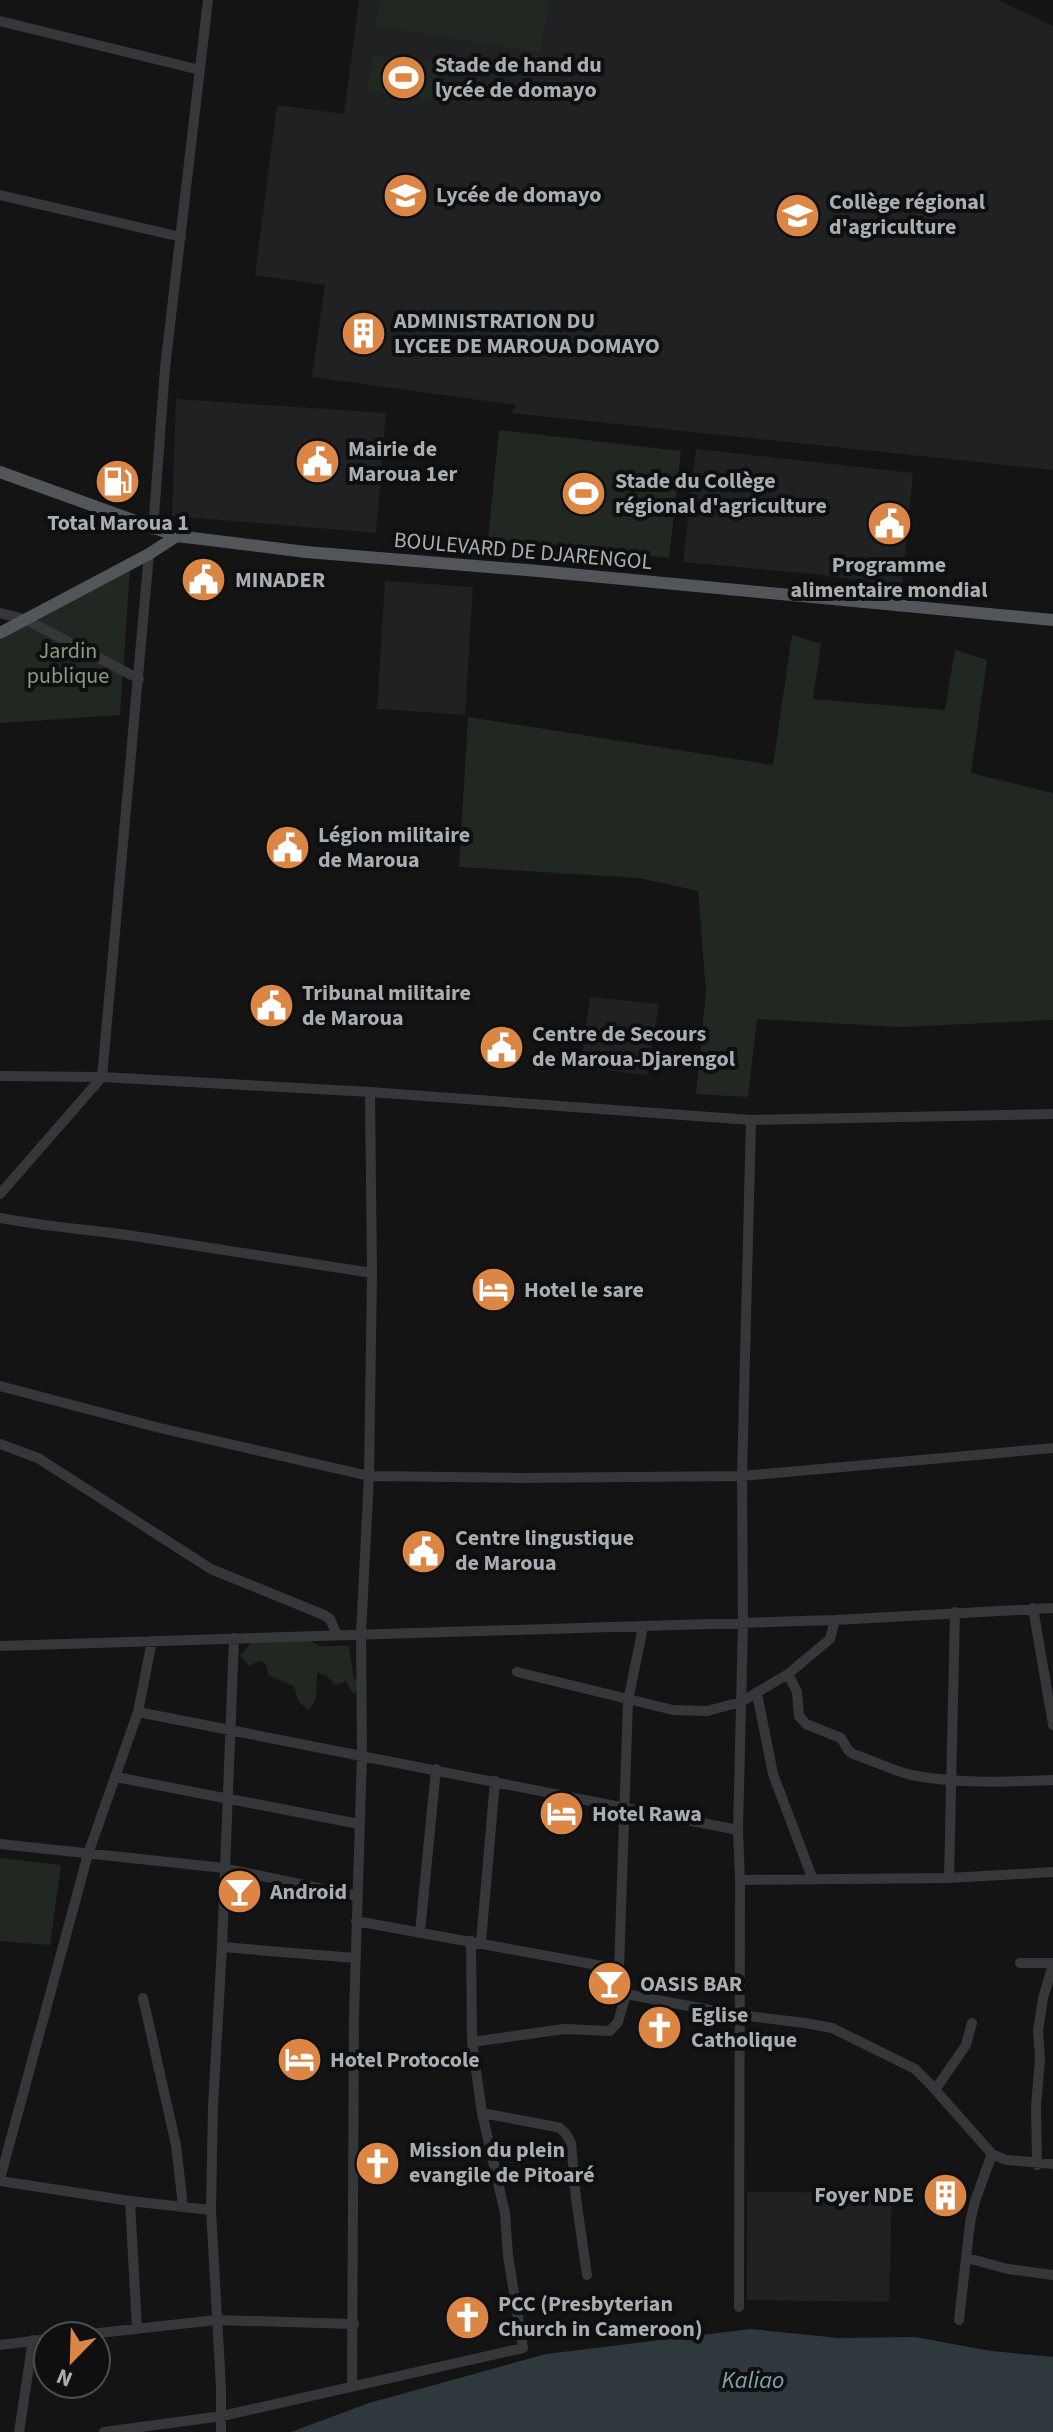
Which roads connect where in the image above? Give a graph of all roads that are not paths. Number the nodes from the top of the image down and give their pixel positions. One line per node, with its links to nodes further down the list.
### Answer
1 (208, 0): 3 (street)
2 (0, 21): 3 (street)
3 (200, 70): 5 (street)
4 (0, 195): 5 (street)
5 (181, 237): 7 (street)
6 (0, 472): 7 (main road, BOULEVARD DE DJARENGOL)
7 (153, 530): 8 (main road, BOULEVARD DE DJARENGOL)
8 (177, 536): 9 (main road); 12 (main road, BOULEVARD DE DJARENGOL)
9 (149, 554): 11 (main road); 14 (street)
10 (0, 613): 11 (street)
11 (25, 619): 13 (main road); 14 (street)
12 (1053, 620)
13 (0, 633)
14 (139, 679): 16 (street)
15 (0, 1076): 16 (street)
16 (102, 1077): 17 (street); 20 (street)
17 (370, 1092): 19 (street); 22 (street)
18 (1053, 1114): 19 (street)
19 (751, 1120): 27 (street)
20 (0, 1194)
21 (0, 1218): 22 (street)
22 (372, 1273): 26 (street)
23 (0, 1386): 26 (street)
24 (0, 1444): 35 (street)
25 (1053, 1448): 27 (street)
26 (369, 1476): 27 (street); 34 (street)
27 (742, 1476): 32 (street)
28 (1033, 1608): 29 (street); 30 (street); 45 (street)
29 (1053, 1608)
30 (955, 1612): 31 (street); 50 (street)
31 (835, 1620): 32 (street); 40 (street)
32 (743, 1623): 33 (street); 43 (street)
33 (643, 1627): 34 (street); 42 (street)
34 (361, 1634): 35 (street); 47 (street)
35 (337, 1635): 36 (street)
36 (234, 1638): 37 (street); 46 (street)
37 (152, 1641): 38 (street); 44 (street)
38 (0, 1646)
39 (517, 1672): 42 (street)
40 (788, 1674): 41 (street); 50 (street)
41 (757, 1694): 43 (street); 63 (street)
42 (628, 1701): 43 (street); 54 (street)
43 (741, 1702): 56 (street)
44 (138, 1712): 46 (street); 49 (street)
45 (1053, 1725)
46 (230, 1731): 47 (street); 53 (street)
47 (362, 1754): 48 (street); 55 (street)
48 (436, 1769): 52 (street); 66 (street)
49 (116, 1777): 53 (street); 58 (street)
50 (951, 1780): 51 (street); 61 (street)
51 (1053, 1780)
52 (495, 1781): 54 (street); 67 (street)
53 (228, 1798): 55 (street); 59 (street)
54 (624, 1807): 56 (street); 72 (street)
55 (359, 1824): 64 (street)
56 (738, 1830): 62 (street)
57 (0, 1844): 58 (street)
58 (88, 1854): 59 (street); 85 (street)
59 (224, 1868): 64 (street); 68 (street)
60 (1053, 1872): 61 (street)
61 (949, 1878): 63 (street)
62 (740, 1880): 63 (street); 75 (street)
63 (813, 1880)
64 (357, 1896): 65 (street)
65 (356, 1921): 66 (street); 69 (street)
66 (420, 1932): 67 (street)
67 (476, 1941): 72 (street); 77 (street)
68 (222, 1947): 69 (street); 88 (street)
69 (355, 1958): 95 (street)
70 (1020, 1963): 71 (street)
71 (1053, 1964): 78 (street)
72 (619, 1969): 73 (street)
73 (626, 1994): 75 (street); 77 (street)
74 (143, 1998): 87 (street)
75 (738, 2015): 80 (street); 92 (street)
76 (972, 2023): 80 (street)
77 (472, 2042): 81 (street)
78 (1040, 2059): 79 (street); 84 (street)
79 (1053, 2060)
80 (935, 2090): 82 (street)
81 (482, 2113): 90 (street); 101 (street)
82 (992, 2154): 84 (street); 89 (street)
83 (1053, 2164): 84 (street)
84 (1037, 2165)
85 (0, 2180): 86 (street)
86 (130, 2201): 87 (street); 96 (street)
87 (183, 2206): 88 (street)
88 (211, 2210): 93 (street)
89 (967, 2258): 91 (street); 94 (street)
90 (587, 2275)
91 (1053, 2275)
92 (739, 2307)
93 (216, 2320): 95 (street); 96 (street); 102 (street)
94 (959, 2320)
95 (354, 2324): 101 (street)
96 (137, 2329): 97 (street)
97 (112, 2332)
98 (32, 2340): 99 (street)
99 (0, 2345)
100 (32, 2347): 103 (street)
101 (352, 2387): 102 (street)
102 (222, 2416): 104 (street); 105 (street)
103 (19, 2432)
104 (104, 2432)
105 (221, 2432)

